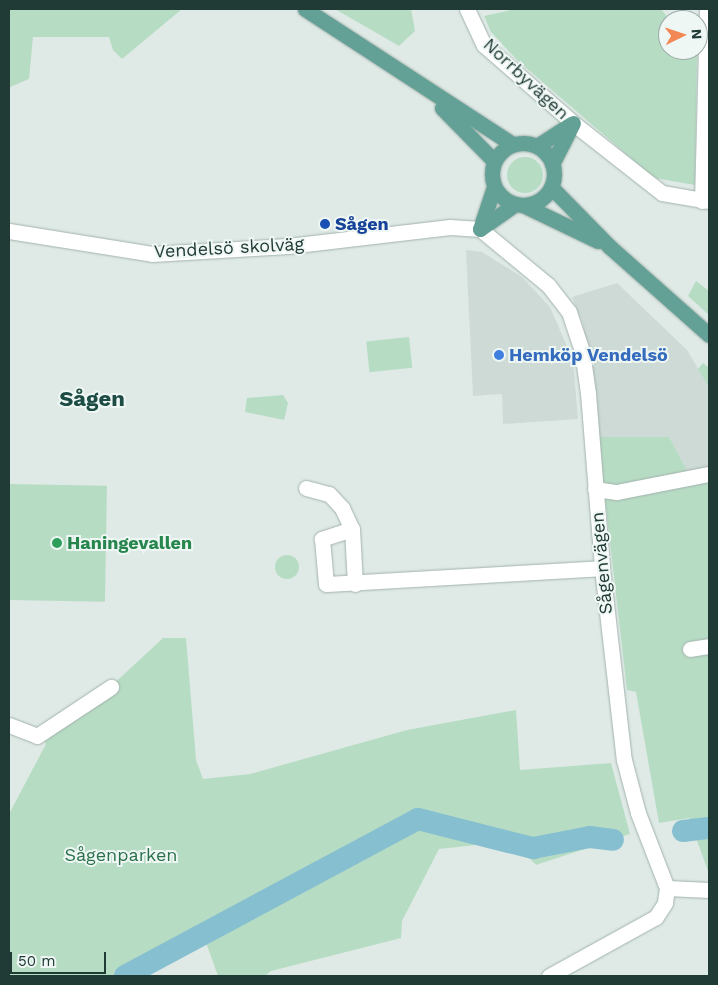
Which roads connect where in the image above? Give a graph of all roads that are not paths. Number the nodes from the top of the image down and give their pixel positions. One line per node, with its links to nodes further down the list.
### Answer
1 (305, 9): 4 (main road)
2 (467, 9): 5 (street, Norrbyvägen)
3 (708, 9): 12 (street)
4 (422, 88): 6 (main road); 8 (main road)
5 (573, 122): 7 (main road); 9 (main road); 12 (street, Norrbyvägen)
6 (512, 144): 7 (main road); 8 (main road)
7 (537, 146): 9 (main road)
8 (494, 161): 10 (main road)
9 (552, 164): 11 (main road)
10 (494, 187): 13 (main road); 14 (main road)
11 (551, 187): 13 (main road); 16 (main road)
12 (706, 201)
13 (519, 205): 14 (main road); 16 (main road)
14 (480, 229): 15 (street, Vendelsö skolväg); 20 (street, Sågenvägen)
15 (9, 231)
16 (610, 247): 17 (main road)
17 (709, 335)
18 (709, 474): 20 (street)
19 (306, 488): 21 (street)
20 (595, 489): 22 (street, Sågenvägen)
21 (352, 529): 23 (street); 23 (street)
22 (602, 568): 23 (street); 28 (street, Sågenvägen)
23 (355, 584)
24 (709, 646): 25 (street)
25 (690, 649)
26 (111, 687): 27 (street)
27 (9, 725)
28 (667, 888): 29 (street); 30 (street)
29 (709, 890)
30 (549, 976)

